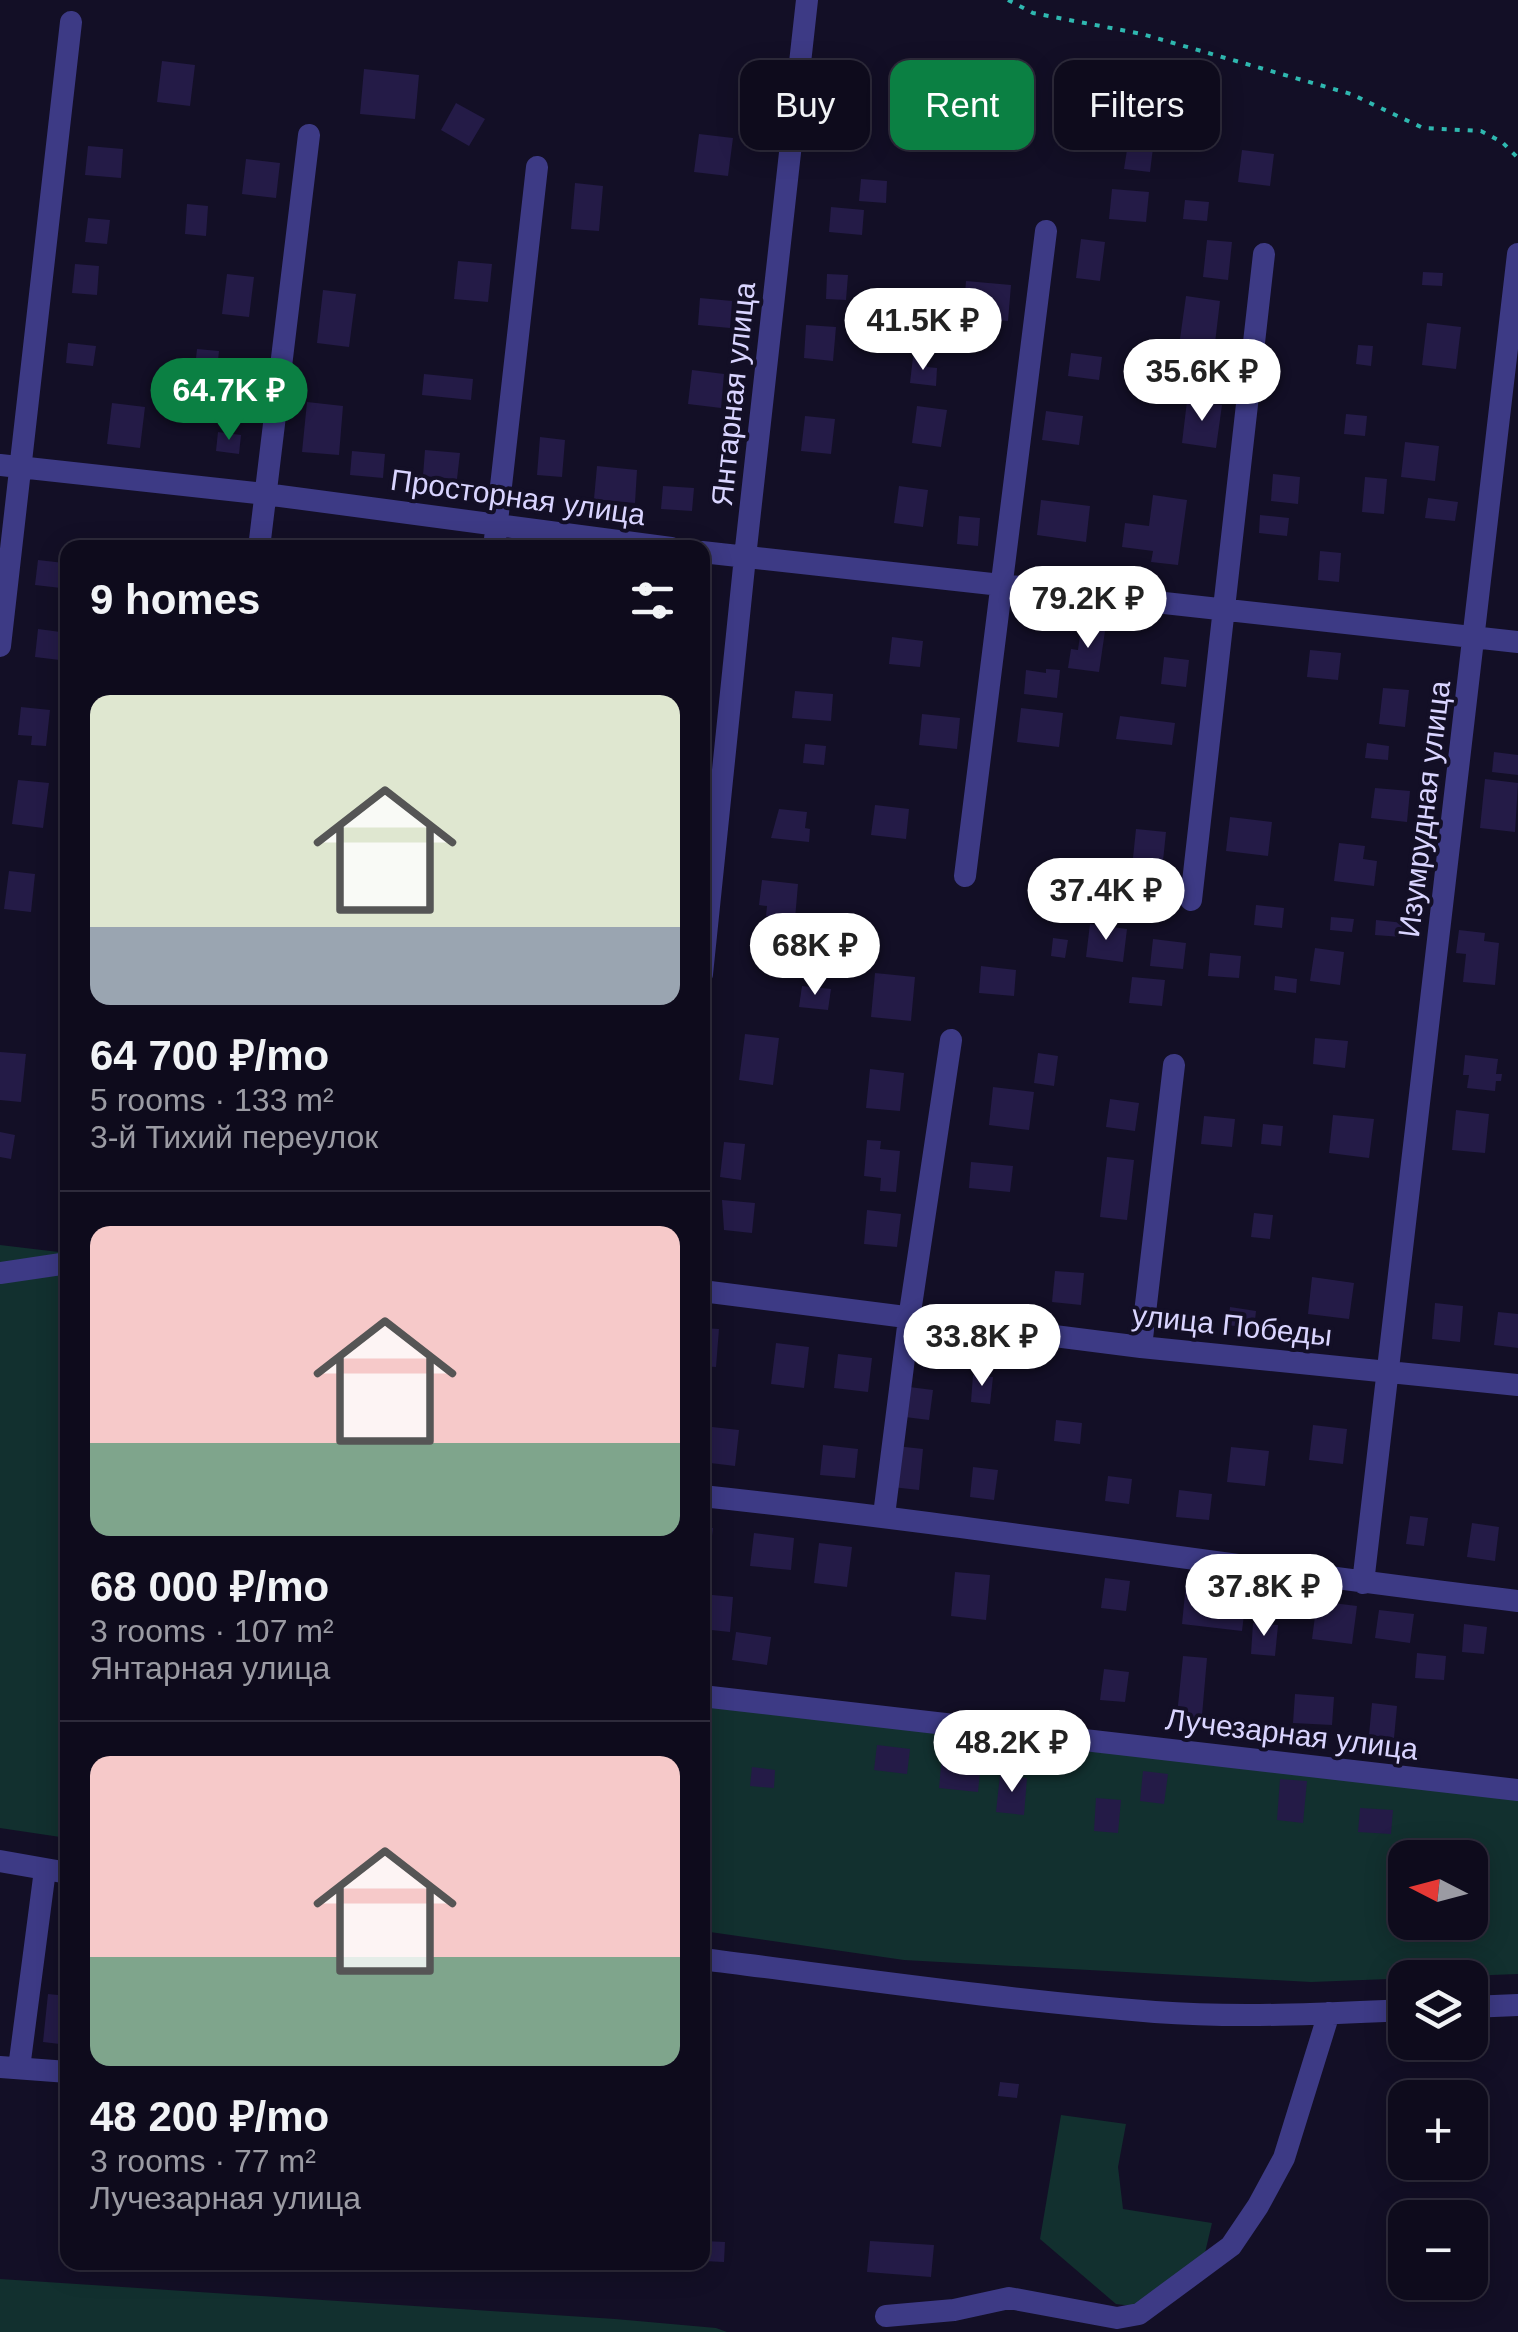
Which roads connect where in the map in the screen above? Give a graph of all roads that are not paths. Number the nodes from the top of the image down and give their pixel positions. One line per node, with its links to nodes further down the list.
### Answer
1 (807, 0): 14 (street, Янтарная улица)
2 (71, 22): 8 (street)
3 (309, 135): 9 (street)
4 (538, 167): 10 (street)
5 (1046, 231): 15 (street)
6 (1264, 254): 16 (street)
7 (1518, 254): 17 (street, Изумрудная улица)
8 (10, 466): 9 (street, Просторная улица); 19 (street)
9 (266, 494): 10 (street, Просторная улица); 11 (street)
10 (495, 536): 12 (street, Просторная улица)
11 (260, 540)
12 (554, 540)
13 (710, 553): 14 (street)
14 (745, 558): 15 (street); 21 (street, Янтарная улица)
15 (1001, 585): 16 (street); 20 (street)
16 (1224, 609): 17 (street); 22 (street)
17 (1474, 637): 18 (street); 30 (street, Изумрудная улица)
18 (1518, 642)
19 (0, 646)
20 (965, 876)
21 (710, 897)
22 (1191, 900)
23 (951, 1040): 28 (street)
24 (1174, 1065): 29 (street)
25 (60, 1264): 26 (street)
26 (0, 1272)
27 (710, 1292): 28 (street, улица Победы)
28 (909, 1319): 29 (street, улица Победы); 33 (street)
29 (1141, 1347): 30 (street, улица Победы)
30 (1388, 1371): 31 (street, улица Победы); 34 (street, Изумрудная улица)
31 (1518, 1384)
32 (710, 1497): 33 (street)
33 (884, 1515): 34 (street)
34 (1363, 1583): 35 (street)
35 (1518, 1601)
36 (710, 1697): 37 (street, Лучезарная улица)
37 (1518, 1790)
38 (0, 1861): 39 (street)
39 (56, 1872): 45 (street)
40 (710, 1960): 44 (street)
41 (1518, 2005): 42 (street)
42 (1488, 2006)
43 (1388, 2011): 44 (street)
44 (1330, 2013): 47 (street)
45 (10, 2068): 46 (street)
46 (60, 2071)
47 (886, 2316)

